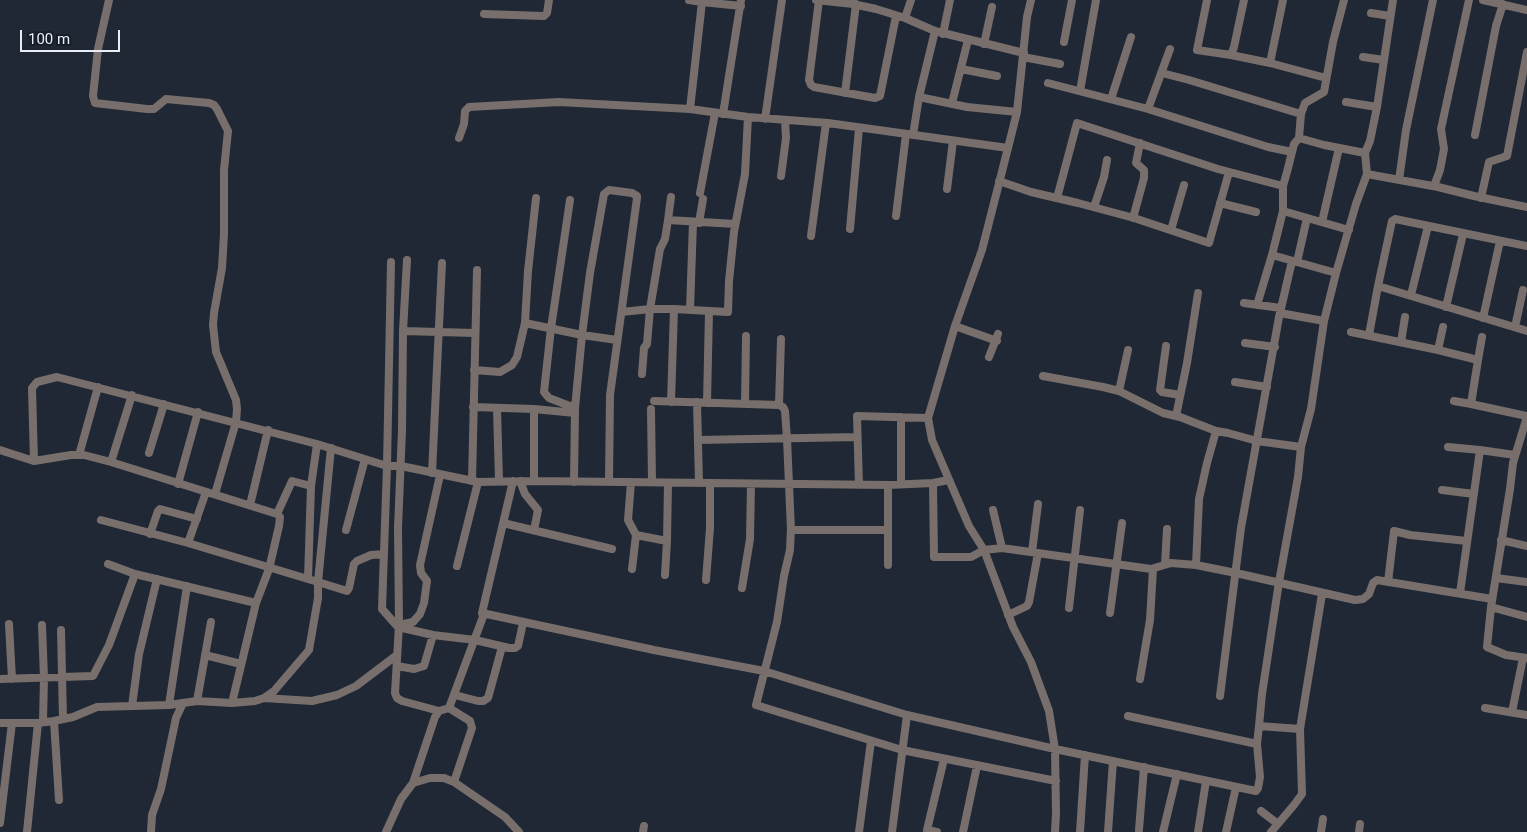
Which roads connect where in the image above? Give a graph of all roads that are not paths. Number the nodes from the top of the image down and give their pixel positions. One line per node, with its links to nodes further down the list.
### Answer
1 (109, 0): 188 (street)
2 (549, 0): 29 (street)
3 (689, 0): 20 (street)
4 (782, 0): 64 (street)
5 (817, 0): 21 (street); 52 (street)
6 (878, 0): 26 (street)
7 (911, 0): 32 (street)
8 (950, 0): 33 (street)
9 (1031, 0): 40 (street)
10 (1072, 0): 36 (street)
11 (1096, 0): 51 (street)
12 (1207, 0): 41 (street)
13 (1244, 0): 41 (street)
14 (1283, 0): 44 (street)
15 (1344, 0): 49 (street)
16 (1393, 0): 31 (street)
17 (1433, 0): 82 (street)
18 (1469, 0): 86 (street)
19 (1483, 0): 24 (street)
20 (700, 1): 22 (street); 58 (street)
21 (846, 2): 23 (street)
22 (741, 3): 61 (street)
23 (856, 4): 26 (street); 52 (street)
24 (1503, 4): 27 (street); 69 (street)
25 (992, 7): 37 (street)
26 (876, 8): 30 (street)
27 (1527, 10)
28 (1371, 13): 31 (street)
29 (484, 14)
30 (896, 16): 32 (street); 52 (street)
31 (1390, 16): 43 (street)
32 (905, 18): 33 (street)
33 (939, 33): 35 (street); 53 (street)
34 (1131, 37): 54 (street)
35 (968, 40): 37 (street); 46 (street)
36 (1064, 42)
37 (984, 44): 40 (street)
38 (1170, 49): 47 (street)
39 (1527, 52): 91 (street)
40 (1023, 55): 45 (street); 60 (street)
41 (1231, 55): 44 (street)
42 (1363, 57): 43 (street)
43 (1384, 60): 57 (street)
44 (1270, 63): 49 (street)
45 (1060, 64)
46 (961, 70): 48 (street); 56 (street)
47 (1162, 73): 59 (street); 62 (street)
48 (997, 76)
49 (1326, 78): 62 (street)
50 (1048, 83): 51 (street)
51 (1080, 91): 54 (street)
52 (845, 93)
53 (919, 97): 56 (street); 68 (street)
54 (1111, 99): 59 (street)
55 (1346, 102): 57 (street)
56 (952, 104): 60 (street)
57 (1377, 107): 77 (street)
58 (690, 109): 61 (street); 70 (street)
59 (1148, 109): 76 (street)
60 (1017, 112): 74 (street)
61 (719, 113): 63 (street); 103 (street)
62 (1301, 114): 71 (street)
63 (748, 117): 64 (street); 104 (street)
64 (765, 119): 65 (street)
65 (785, 120): 66 (street); 81 (street)
66 (826, 123): 67 (street); 110 (street)
67 (859, 128): 68 (street); 106 (street)
68 (910, 135): 72 (street); 98 (street)
69 (1474, 135)
70 (459, 138)
71 (1299, 138): 75 (street); 76 (street)
72 (953, 141): 74 (street); 87 (street)
73 (1140, 143): 79 (street); 90 (street); 99 (street)
74 (1008, 148): 83 (street)
75 (1339, 148): 77 (street); 102 (street)
76 (1292, 152): 85 (street)
77 (1365, 153): 80 (street)
78 (1107, 160): 95 (street)
79 (1229, 172): 85 (street); 93 (street)
80 (1367, 174): 82 (street); 108 (street)
81 (781, 176)
82 (1399, 180): 86 (street)
83 (999, 181): 90 (street); 137 (street)
84 (1184, 185): 107 (street)
85 (1283, 186): 97 (street)
86 (1434, 186): 91 (street)
87 (947, 189)
88 (536, 198): 136 (street)
89 (671, 198): 101 (street)
90 (1057, 198): 95 (street)
91 (1481, 198): 94 (street)
92 (570, 200): 140 (street)
93 (1220, 203): 96 (street); 107 (street)
94 (1527, 206)
95 (1094, 207): 99 (street)
96 (1256, 212)
97 (1283, 212): 100 (street); 113 (street)
98 (896, 216)
99 (1133, 218): 107 (street)
100 (1307, 218): 102 (street); 115 (street)
101 (668, 220): 103 (street); 127 (street)
102 (1322, 222): 108 (street)
103 (696, 223): 104 (street); 129 (street)
104 (735, 224): 130 (street)
105 (1428, 226): 109 (street); 120 (street); 123 (street)
106 (850, 229)
107 (1171, 230)
108 (1349, 230): 119 (street)
109 (1463, 234): 111 (street); 126 (street)
110 (811, 236)
111 (1500, 240): 112 (street); 134 (street)
112 (1527, 246)
113 (1272, 254): 115 (street); 125 (street)
114 (407, 260): 141 (street)
115 (1295, 261): 119 (street); 131 (street)
116 (391, 262): 208 (street)
117 (442, 263): 143 (street)
118 (477, 270): 145 (street)
119 (1336, 272): 135 (street)
120 (1378, 286): 123 (street); 147 (street)
121 (1523, 290): 139 (street)
122 (1198, 293): 168 (street)
123 (1411, 295): 126 (street)
124 (1244, 303): 125 (street)
125 (1257, 305): 131 (street)
126 (1446, 306): 134 (street)
127 (650, 309): 128 (street); 132 (street); 161 (street)
128 (674, 309): 129 (street); 171 (street)
129 (690, 310): 130 (street)
130 (709, 311): 173 (street)
131 (1281, 311): 135 (street); 155 (street)
132 (622, 312): 146 (street); 151 (street)
133 (1405, 317): 152 (street)
134 (1483, 318): 139 (street)
135 (1324, 321): 197 (street)
136 (525, 322): 140 (street); 160 (street)
137 (955, 326): 158 (street); 187 (street)
138 (1443, 327): 157 (street)
139 (1515, 327): 142 (street)
140 (551, 328): 146 (street); 182 (street)
141 (403, 331): 143 (street); 209 (street)
142 (1527, 331)
143 (438, 332): 145 (street); 210 (street)
144 (1351, 332): 147 (street)
145 (475, 333): 160 (street)
146 (582, 335): 151 (street); 182 (street)
147 (1369, 335): 152 (street)
148 (746, 336): 175 (street)
149 (1482, 337): 159 (street)
150 (781, 339): 177 (street)
151 (617, 340): 217 (street)
152 (1400, 342): 157 (street)
153 (1245, 343): 155 (street)
154 (1166, 346): 168 (street)
155 (1275, 347): 165 (street)
156 (1128, 350): 166 (street)
157 (1438, 350): 159 (street)
158 (989, 357)
159 (1478, 360): 176 (street)
160 (474, 370): 178 (street)
161 (642, 374)
162 (1043, 376): 166 (street)
163 (1235, 382): 165 (street)
164 (98, 387): 167 (street); 203 (street); 206 (street)
165 (1267, 387): 194 (street)
166 (1118, 391): 184 (street)
167 (132, 395): 174 (street); 207 (street)
168 (1180, 395): 184 (street)
169 (1454, 400): 176 (street)
170 (654, 401): 171 (street)
171 (671, 402): 172 (street)
172 (697, 402): 173 (street); 193 (street)
173 (707, 403): 175 (street)
174 (164, 404): 183 (street); 202 (street)
175 (745, 404): 177 (street)
176 (1471, 404): 185 (street)
177 (779, 405): 192 (street)
178 (472, 407): 179 (street); 215 (street)
179 (497, 408): 180 (street); 212 (street)
180 (534, 409): 182 (street); 214 (street)
181 (651, 409): 219 (street)
182 (575, 410): 216 (street)
183 (198, 412): 188 (street); 222 (street)
184 (1176, 416): 190 (street)
185 (1527, 416): 196 (street)
186 (901, 417): 187 (street); 191 (street); 225 (street)
187 (928, 418): 211 (street)
188 (236, 422): 189 (street); 233 (street)
189 (268, 430): 195 (street); 236 (street)
190 (1216, 432): 194 (street); 266 (street)
191 (857, 437): 192 (street); 228 (street)
192 (787, 439): 193 (street); 227 (street)
193 (698, 440): 221 (street)
194 (1257, 441): 197 (street); 271 (street)
195 (318, 444): 199 (street); 230 (street)
196 (1523, 445): 204 (street)
197 (1301, 447): 279 (street)
198 (1448, 447): 201 (street)
199 (331, 448): 205 (street); 278 (street)
200 (0, 450): 206 (street)
201 (1480, 450): 204 (street); 234 (street)
202 (149, 453)
203 (79, 455): 206 (street); 207 (street)
204 (1515, 456): 251 (street)
205 (366, 459): 208 (street); 246 (street)
206 (34, 461)
207 (111, 462): 222 (street)
208 (387, 466): 209 (street); 260 (street)
209 (401, 466): 210 (street); 297 (street)
210 (436, 474): 215 (street); 297 (street)
211 (949, 480): 226 (street); 258 (street)
212 (499, 481): 213 (street); 215 (street)
213 (517, 481): 214 (street); 242 (street); 247 (street)
214 (534, 481): 216 (street)
215 (475, 482): 267 (street)
216 (574, 482): 217 (street)
217 (609, 482): 218 (street)
218 (631, 482): 219 (street); 250 (street)
219 (652, 482): 220 (street)
220 (668, 483): 221 (street); 252 (street)
221 (699, 483): 223 (street)
222 (178, 484): 232 (street)
223 (710, 484): 224 (street); 277 (street)
224 (751, 484): 227 (street); 283 (street)
225 (901, 484): 226 (street); 229 (street)
226 (933, 484): 258 (street)
227 (789, 485): 228 (street); 244 (street)
228 (858, 485): 229 (street)
229 (888, 485): 248 (street)
230 (311, 486): 239 (street); 276 (street)
231 (1442, 490): 234 (street)
232 (206, 492): 233 (street); 240 (street)
233 (215, 494): 236 (street)
234 (1474, 494): 253 (street)
235 (1038, 504): 259 (street)
236 (250, 505): 239 (street)
237 (993, 510): 256 (street)
238 (1080, 510): 261 (street)
239 (277, 514): 268 (street)
240 (197, 519): 249 (street); 254 (street)
241 (101, 520): 249 (street)
242 (503, 523): 247 (street); 290 (street)
243 (1122, 523): 263 (street)
244 (790, 527): 248 (street); 307 (street)
245 (1167, 529): 264 (street)
246 (346, 530)
247 (534, 530): 257 (street)
248 (888, 530): 265 (street)
249 (150, 534): 254 (street)
250 (636, 535): 252 (street); 269 (street)
251 (1501, 540): 255 (street); 274 (street)
252 (667, 541): 273 (street)
253 (1467, 541): 280 (street); 284 (street)
254 (188, 544): 268 (street)
255 (1527, 546)
256 (1002, 548): 258 (street); 259 (street)
257 (612, 549)
258 (984, 550): 291 (street)
259 (1035, 553): 261 (street); 291 (street)
260 (384, 554): 278 (street); 297 (street)
261 (1075, 558): 263 (street); 288 (street)
262 (108, 564): 272 (street)
263 (1116, 564): 270 (street); 289 (street)
264 (1164, 564): 266 (street); 270 (street)
265 (888, 565)
266 (1196, 565): 271 (street)
267 (457, 566)
268 (269, 569): 276 (street); 286 (street)
269 (632, 569)
270 (1153, 569): 312 (street)
271 (1236, 573): 279 (street); 314 (street)
272 (135, 574): 275 (street); 309 (street)
273 (665, 575)
274 (1496, 578): 281 (street); 287 (street)
275 (157, 579): 282 (street); 320 (street)
276 (308, 579): 278 (street)
277 (706, 580)
278 (318, 582): 315 (street)
279 (1279, 582): 285 (street); 333 (street)
280 (1388, 582): 284 (street); 285 (street)
281 (1527, 582)
282 (187, 586): 286 (street); 319 (street)
283 (742, 588)
284 (1460, 593): 287 (street)
285 (1322, 594): 334 (street)
286 (256, 603): 305 (street)
287 (1491, 603): 292 (street); 304 (street)
288 (1069, 608)
289 (1110, 613)
290 (484, 614): 294 (street); 300 (street)
291 (1008, 616): 337 (street)
292 (1527, 617)
293 (211, 622): 302 (street)
294 (523, 623): 301 (street); 307 (street)
295 (9, 624): 311 (street)
296 (42, 625): 308 (street)
297 (398, 626): 299 (street); 303 (street)
298 (61, 630): 309 (street)
299 (433, 635): 300 (street); 306 (street)
300 (474, 640): 301 (street); 313 (street)
301 (502, 646): 313 (street)
302 (205, 655): 305 (street); 316 (street)
303 (397, 655): 306 (street); 315 (street)
304 (1525, 658): 324 (street)
305 (241, 664): 318 (street)
306 (397, 666): 323 (street)
307 (764, 671): 325 (street); 335 (street)
308 (44, 678): 309 (street); 311 (street); 332 (street)
309 (63, 678): 328 (street)
310 (0, 679): 311 (street)
311 (12, 679)
312 (1140, 679)
313 (455, 695): 321 (street)
314 (1220, 696)
315 (264, 698): 318 (street)
316 (197, 701): 317 (street); 318 (street)
317 (184, 703): 319 (street); 359 (street)
318 (232, 703)
319 (169, 704): 320 (street)
320 (132, 706): 328 (street)
321 (450, 708): 323 (street); 348 (street)
322 (1485, 708): 324 (street)
323 (439, 711): 349 (street)
324 (1512, 712): 326 (street)
325 (907, 715): 337 (street); 338 (street)
326 (1527, 715)
327 (1128, 716): 336 (street)
328 (63, 719): 329 (street)
329 (54, 721): 332 (street); 351 (street)
330 (0, 723): 331 (street)
331 (12, 723): 332 (street); 342 (street)
332 (40, 723): 358 (street)
333 (1258, 726): 334 (street); 336 (street)
334 (1300, 729): 355 (street)
335 (871, 741): 338 (street); 362 (street)
336 (1257, 744): 350 (street)
337 (1055, 749): 339 (street); 346 (street)
338 (902, 750): 340 (street); 363 (street)
339 (1084, 754): 341 (street); 367 (street)
340 (944, 759): 343 (street); 357 (street)
341 (1114, 761): 344 (street); 368 (street)
342 (4, 763): 354 (street)
343 (977, 766): 346 (street); 365 (street)
344 (1144, 767): 345 (street); 356 (street)
345 (1177, 774): 347 (street); 369 (street)
346 (1056, 781): 366 (street)
347 (1206, 781): 350 (street); 370 (street)
348 (454, 782): 349 (street); 361 (street)
349 (413, 783): 360 (street)
350 (1236, 787): 371 (street)
351 (59, 800)
352 (1261, 811): 355 (street)
353 (1323, 819): 372 (street)
354 (0, 822)
355 (1277, 829)
356 (1139, 830)
357 (927, 831): 364 (street)
358 (27, 832)
359 (151, 832)
360 (386, 832)
361 (519, 832)
362 (859, 832)
363 (892, 832)
364 (937, 832)
365 (963, 832)
366 (1054, 832)
367 (1080, 832)
368 (1108, 832)
369 (1164, 832)
370 (1198, 832)
371 (1226, 832)
372 (1321, 832)

